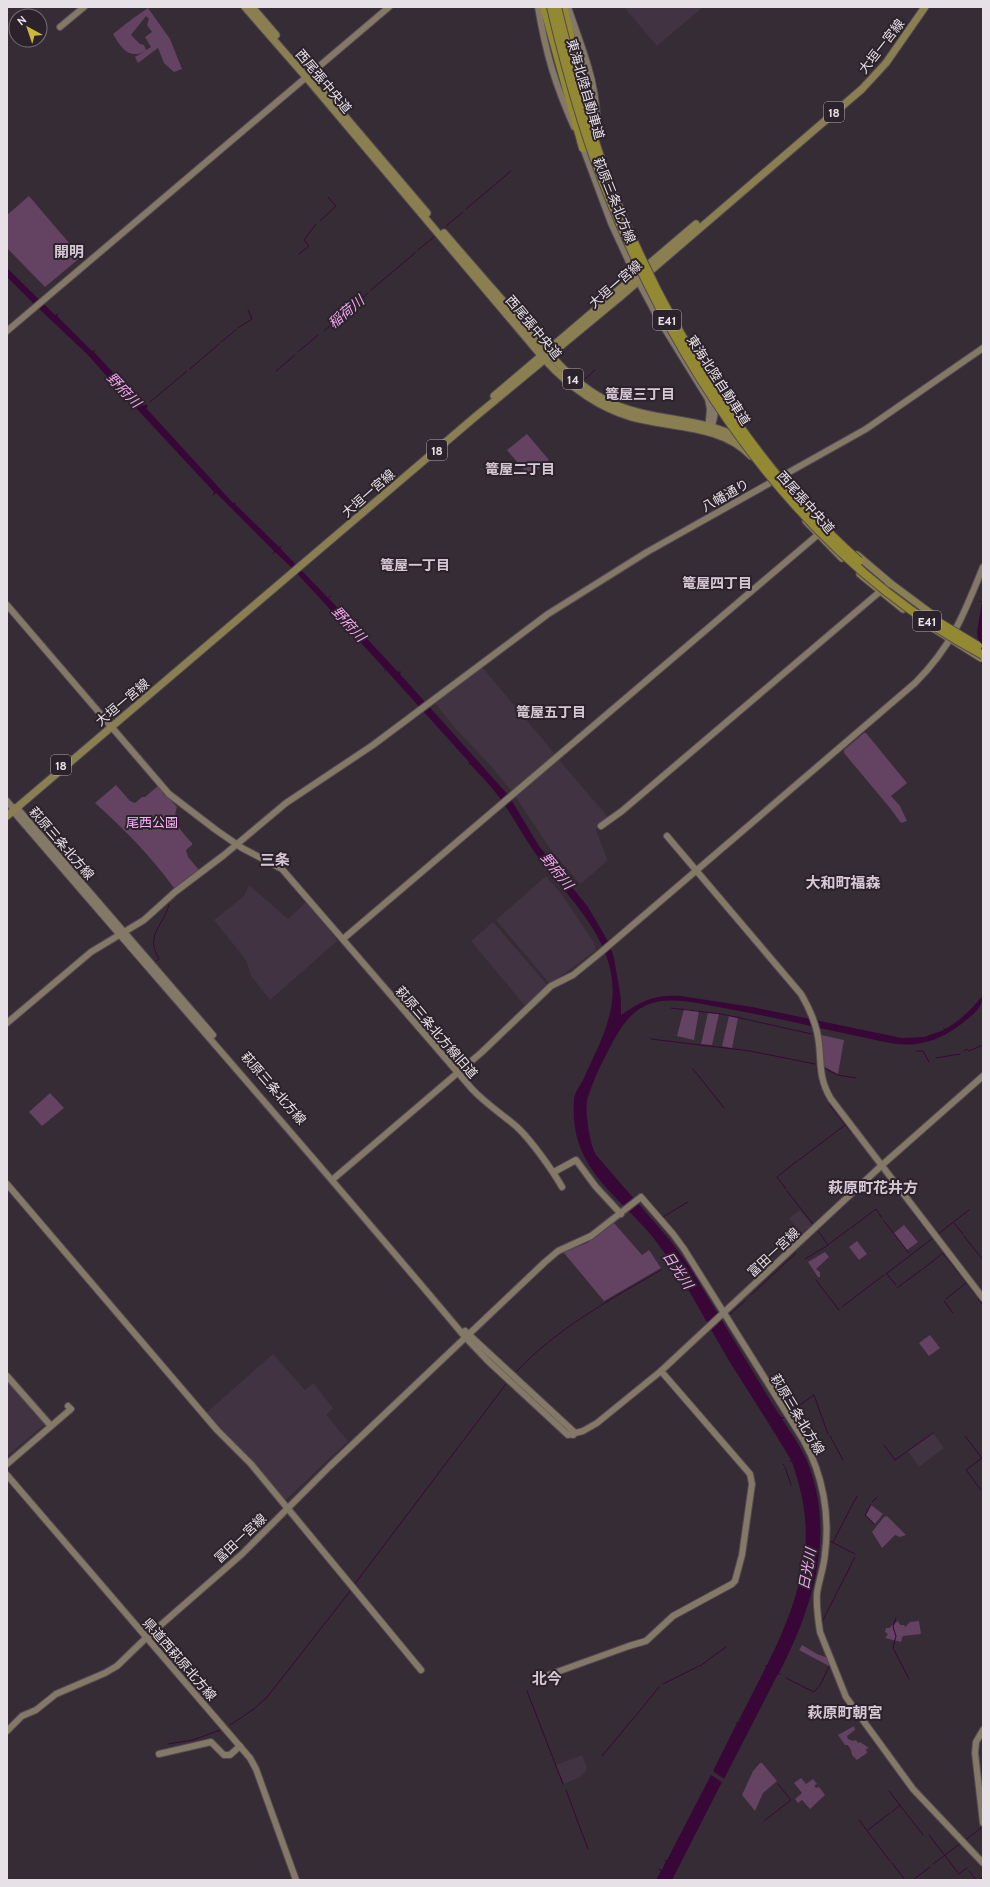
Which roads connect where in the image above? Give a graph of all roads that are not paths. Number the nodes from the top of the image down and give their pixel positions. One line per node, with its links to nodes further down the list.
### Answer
1 (84, 7): 13 (street)
2 (245, 7): 14 (main road, 西尾張中央道 / 14)
3 (252, 7): 14 (main road, 西尾張中央道 / 14)
4 (389, 7): 14 (street)
5 (538, 7): 16 (street, 萩原三条北方線)
6 (544, 7): 16 (highway)
7 (551, 7): 34 (highway, 東海北陸自動車道 / E41, bridge)
8 (557, 7): 33 (highway, 東海北陸自動車道 / E41, bridge)
9 (563, 7): 15 (highway)
10 (568, 7): 15 (street, 萩原三条北方線)
11 (921, 7): 17 (main road, 大垣一宮線 / 18)
12 (925, 7): 17 (main road, 大垣一宮線 / 18)
13 (60, 27)
14 (308, 75): 18 (street); 20 (main road, 西尾張中央道 / 14)
15 (597, 140): 17 (street, 萩原三条北方線)
16 (583, 148): 17 (street, 萩原三条北方線)
17 (638, 276): 20 (main road, 大垣一宮線 / 18); 21 (street, 萩原三条北方線)
18 (7, 331)
19 (983, 348): 22 (street, 八幡通り)
20 (546, 356): 21 (main road, 西尾張中央道 / 14); 35 (main road, 大垣一宮線 / 18)
21 (709, 428): 22 (main road, 西尾張中央道 / 14); 23 (main road, 西尾張中央道 / 14)
22 (782, 476): 23 (street, 八幡通り); 24 (main road, 西尾張中央道 / 14)
23 (772, 482): 25 (main road, 西尾張中央道 / 14); 41 (street, 八幡通り)
24 (827, 526): 25 (street); 27 (main road, 西尾張中央道 / 14)
25 (818, 535): 28 (main road, 西尾張中央道 / 14); 44 (street)
26 (983, 567): 30 (street)
27 (890, 583): 28 (street); 30 (main road, 西尾張中央道 / 14)
28 (881, 592): 31 (main road, 西尾張中央道 / 14); 39 (street)
29 (7, 605): 35 (street)
30 (957, 630): 31 (street); 32 (main road, 西尾張中央道 / 14, bridge)
31 (951, 640): 34 (main road, 西尾張中央道 / 14); 42 (street)
32 (983, 646)
33 (983, 649)
34 (981, 657)
35 (111, 725): 37 (main road, 大垣一宮線 / 18); 41 (street, 萩原三条北方線旧道)
36 (7, 801): 37 (street, 萩原三条北方線)
37 (12, 809): 38 (main road, 大垣一宮線 / 18); 43 (street, 萩原三条北方線)
38 (7, 816)
39 (601, 826)
40 (667, 836): 42 (street)
41 (236, 844): 43 (street, 八幡通り); 44 (street, 萩原三条北方線旧道)
42 (696, 870): 46 (street); 48 (street)
43 (122, 933): 45 (street, 八幡通り); 50 (street, 萩原三条北方線)
44 (343, 940): 46 (street, 萩原三条北方線旧道)
45 (7, 1023)
46 (458, 1073): 49 (street, 萩原三条北方線旧道); 50 (street)
47 (983, 1076): 48 (street, 富田一宮線)
48 (881, 1166): 54 (street); 55 (street, 富田一宮線)
49 (554, 1172): 52 (street, 萩原三条北方線旧道); 53 (street)
50 (334, 1179): 56 (street, 萩原三条北方線)
51 (7, 1184): 63 (street)
52 (562, 1187)
53 (621, 1214): 55 (street); 56 (street, 冨田一宮線)
54 (983, 1298)
55 (723, 1314): 57 (street, 富田一宮線); 72 (street, 萩原三条北方線)
56 (467, 1336): 57 (street, 富田一宮線); 63 (street, 冨田一宮線)
57 (661, 1371): 66 (street)
58 (7, 1376): 60 (street)
59 (68, 1406): 60 (street)
60 (51, 1426): 61 (street)
61 (7, 1464)
62 (7, 1475): 64 (street, 県道西萩原北方線)
63 (287, 1508): 64 (street, 冨田一宮線); 65 (street)
64 (147, 1636): 67 (street, 冨田一宮線); 69 (street, 県道西萩原北方線)
65 (421, 1670)
66 (542, 1678)
67 (7, 1730)
68 (983, 1730): 71 (street)
69 (240, 1746): 70 (street); 73 (street, 県道西萩原北方線)
70 (158, 1754)
71 (983, 1823)
72 (983, 1863)
73 (296, 1880)

